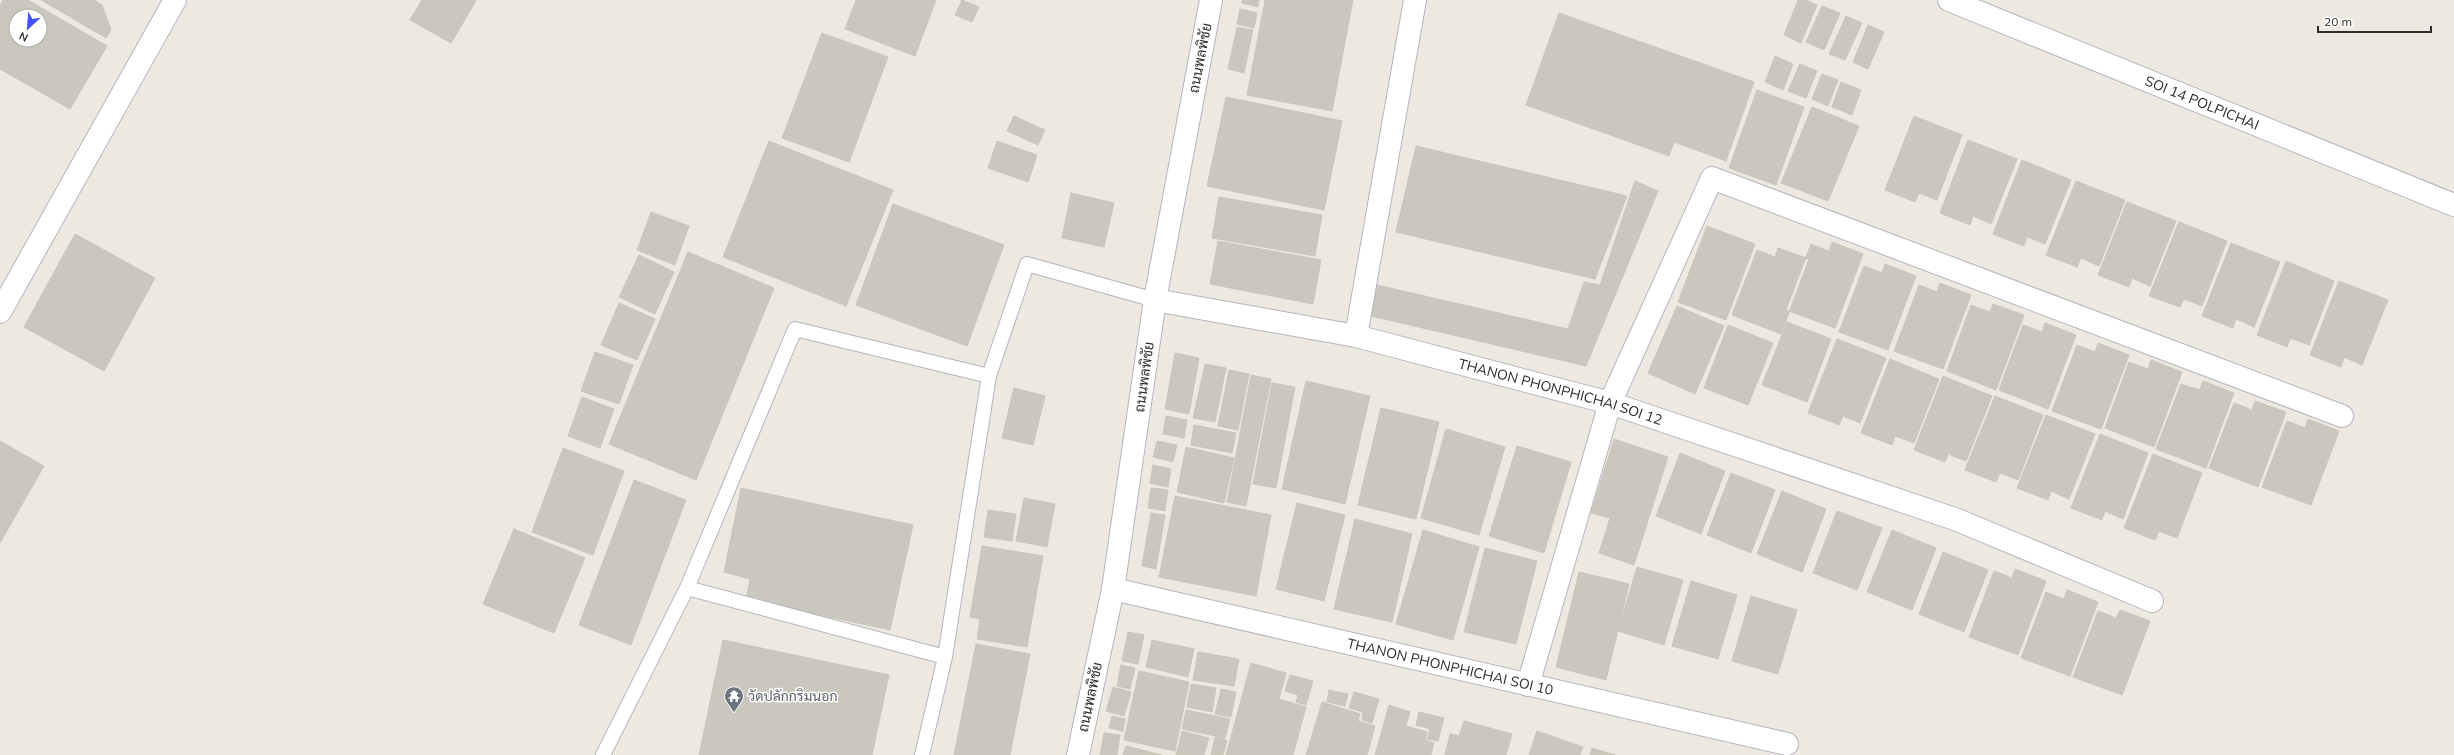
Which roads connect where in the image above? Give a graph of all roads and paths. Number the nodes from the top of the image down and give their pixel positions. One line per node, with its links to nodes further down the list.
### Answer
1 (1211, 0): 6 (street, ถนนพลพิชัย)
2 (1415, 0): 8 (street)
3 (1949, 0): 5 (street, SOI 14 POLPICHAI)
4 (170, 2): 7 (street)
5 (2454, 205)
6 (1155, 300): 8 (street, THANON PHONPHICHAI SOI 12); 9 (lane); 13 (street, ถนนพลพิชัย)
7 (0, 312)
8 (1356, 336): 10 (street, THANON PHONPHICHAI SOI 12)
9 (989, 376): 12 (lane); 15 (lane)
10 (1610, 402): 11 (street); 14 (street, THANON PHONPHICHAI SOI 12); 16 (street)
11 (2342, 416)
12 (688, 588): 15 (lane); 18 (lane)
13 (1112, 589): 16 (street, THANON PHONPHICHAI SOI 10); 20 (street, ถนนพลพิชัย)
14 (2152, 601)
15 (945, 657): 19 (lane)
16 (1528, 685): 17 (street, THANON PHONPHICHAI SOI 10)
17 (1787, 744)
18 (603, 755)
19 (922, 755)
20 (1078, 755)

